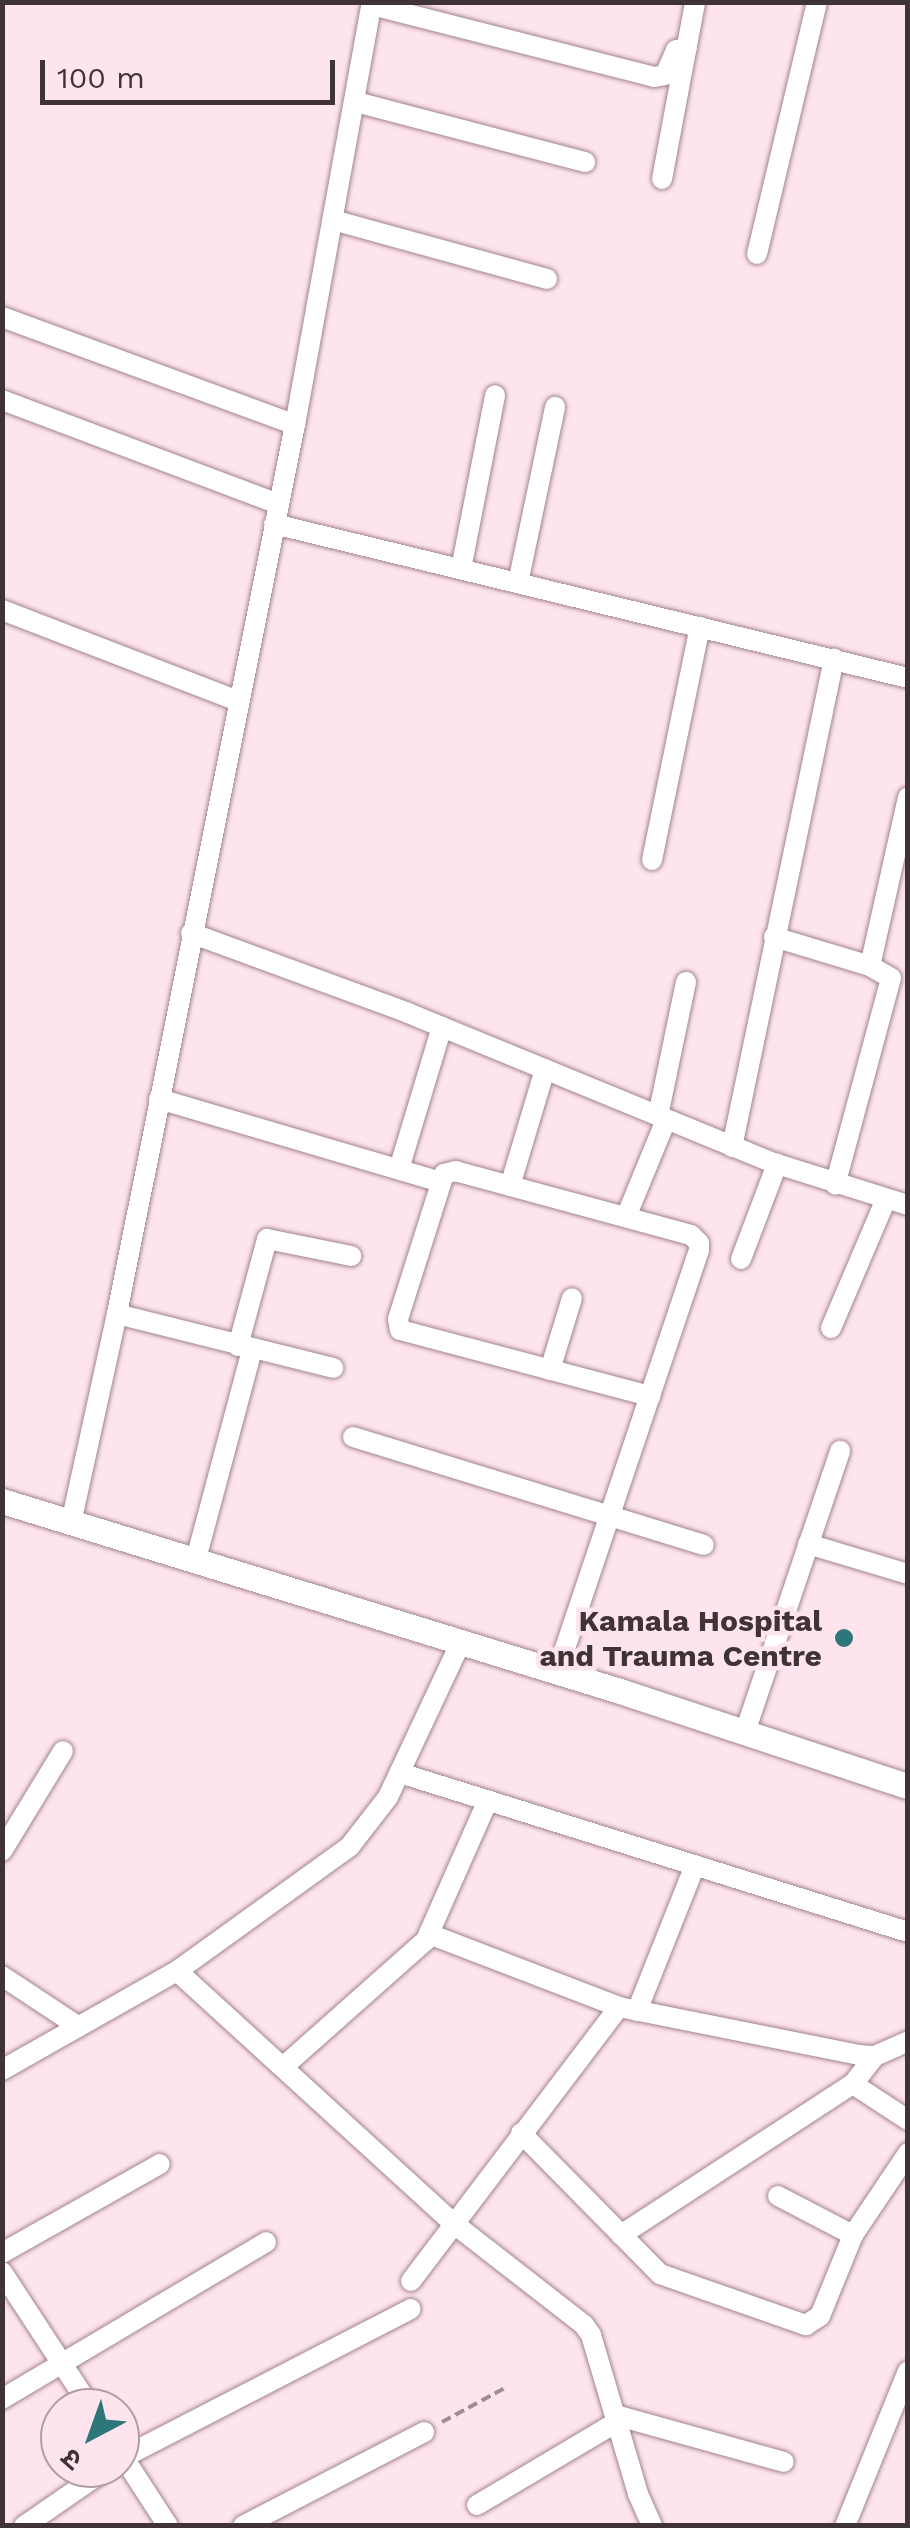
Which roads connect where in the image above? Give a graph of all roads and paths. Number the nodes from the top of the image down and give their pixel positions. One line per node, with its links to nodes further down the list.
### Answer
1 (695, 2): 4 (street)
2 (817, 2): 9 (street)
3 (372, 4): 4 (street); 5 (street)
4 (686, 48): 7 (street)
5 (356, 102): 6 (street); 8 (street)
6 (585, 162)
7 (662, 179)
8 (333, 220): 10 (street); 15 (street)
9 (757, 254)
10 (547, 279)
11 (2, 317): 15 (street)
12 (495, 395): 17 (street)
13 (2, 400): 16 (street)
14 (555, 407): 18 (street)
15 (295, 425): 16 (street)
16 (276, 514): 17 (street); 23 (street)
17 (461, 569): 18 (street)
18 (518, 583): 20 (street)
19 (2, 610): 23 (street)
20 (700, 626): 21 (street); 25 (street)
21 (834, 659): 22 (street); 27 (street)
22 (908, 678)
23 (238, 701): 26 (street)
24 (908, 797): 28 (street)
25 (652, 860)
26 (191, 934): 30 (street); 32 (street)
27 (774, 937): 28 (street); 34 (street)
28 (870, 966): 38 (street)
29 (686, 982): 33 (street)
30 (442, 1027): 31 (street); 36 (street)
31 (545, 1070): 33 (street); 39 (street)
32 (159, 1099): 36 (street); 45 (street)
33 (662, 1118): 34 (street); 41 (street)
34 (732, 1146): 35 (street)
35 (777, 1164): 38 (street); 43 (street)
36 (399, 1169): 37 (street)
37 (441, 1182): 39 (street); 49 (street)
38 (835, 1185): 40 (street)
39 (510, 1186): 41 (street)
40 (897, 1202): 46 (street)
41 (626, 1217): 50 (street)
42 (351, 1256): 47 (street)
43 (741, 1260)
44 (572, 1298): 49 (street)
45 (117, 1314): 47 (street); 55 (street)
46 (831, 1328)
47 (245, 1348): 48 (street); 58 (street)
48 (333, 1368)
49 (550, 1370): 50 (street)
50 (650, 1396): 54 (street)
51 (353, 1437): 54 (street)
52 (840, 1451): 56 (street)
53 (2, 1501): 55 (main road)
54 (609, 1516): 57 (street); 61 (street)
55 (71, 1522): 58 (main road)
56 (808, 1544): 59 (street); 62 (street)
57 (704, 1546)
58 (196, 1560): 60 (main road)
59 (908, 1574)
60 (461, 1642): 61 (main road); 64 (street)
61 (557, 1672): 62 (main road)
62 (745, 1732): 65 (main road)
63 (63, 1751): 67 (street)
64 (400, 1773): 66 (street); 71 (street)
65 (908, 1786)
66 (488, 1800): 68 (street); 70 (street)
67 (2, 1851)
68 (695, 1865): 69 (street); 73 (street)
69 (908, 1932)
70 (429, 1934): 73 (street); 77 (street)
71 (177, 1971): 74 (street); 77 (street)
72 (2, 1976): 74 (street)
73 (628, 2009): 76 (street); 81 (street)
74 (79, 2028): 78 (street)
75 (908, 2041): 76 (street)
76 (876, 2056): 79 (street)
77 (283, 2068): 85 (street)
78 (2, 2070)
79 (853, 2084): 80 (street); 86 (street)
80 (908, 2120)
81 (521, 2133): 85 (street); 86 (street)
82 (908, 2153): 87 (street)
83 (160, 2164): 89 (street)
84 (778, 2196): 87 (street)
85 (453, 2224): 91 (street); 98 (street)
86 (621, 2235): 87 (street)
87 (852, 2235)
88 (266, 2242): 93 (street)
89 (2, 2253)
90 (2, 2272): 93 (street)
91 (411, 2280)
92 (411, 2309): 100 (street)
93 (62, 2363): 95 (street); 97 (street)
94 (908, 2371): 105 (street)
95 (78, 2388)
96 (505, 2388): 99 (path)
97 (2, 2400)
98 (616, 2418): 101 (street); 104 (street); 109 (street)
99 (424, 2432): 108 (street)
100 (140, 2448)
101 (784, 2462)
102 (77, 2488): 106 (street)
103 (140, 2488): 107 (street)
104 (477, 2505)
105 (848, 2525)
106 (24, 2526)
107 (168, 2526)
108 (244, 2526)
109 (652, 2526)

